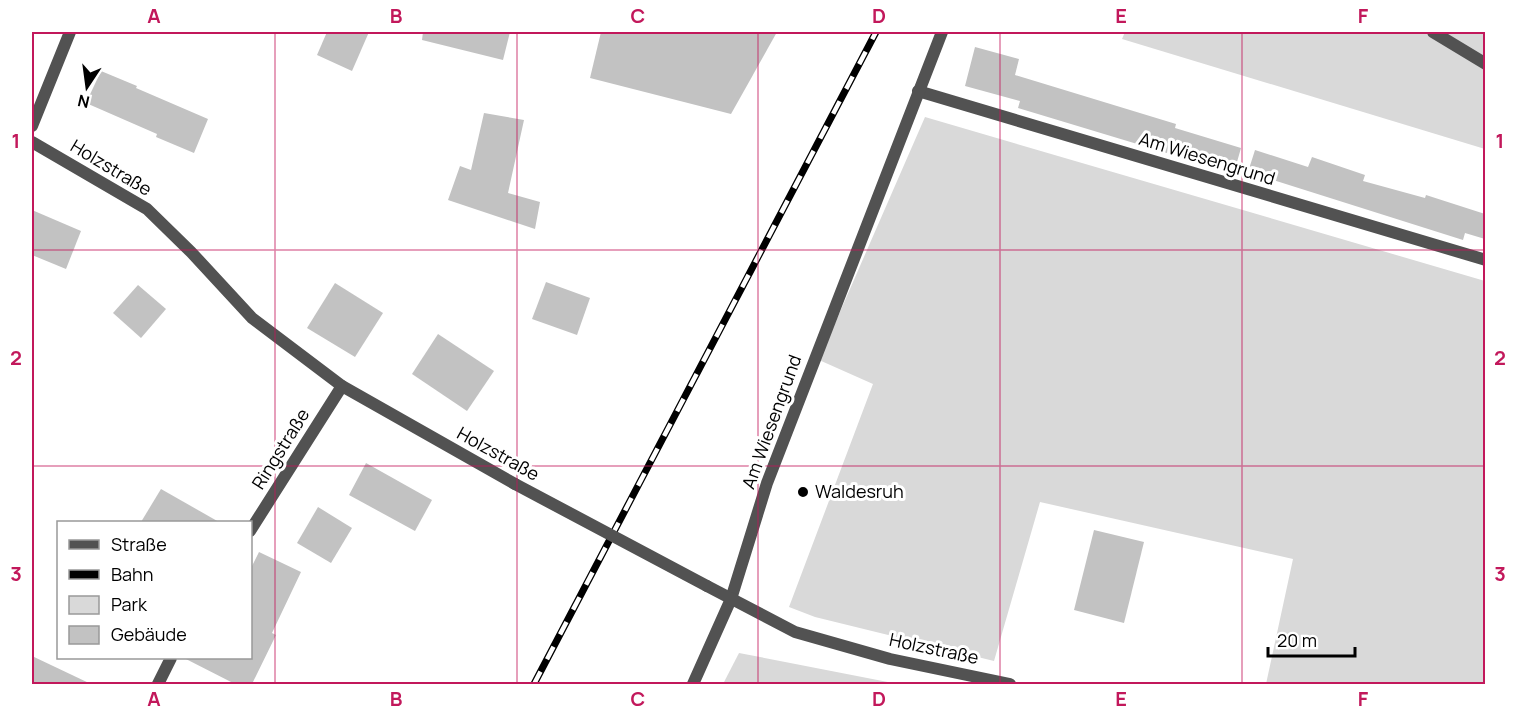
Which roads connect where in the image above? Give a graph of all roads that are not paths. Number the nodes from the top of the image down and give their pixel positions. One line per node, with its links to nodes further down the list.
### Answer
1 (70, 32): 6 (street)
2 (942, 32): 5 (street, Am Wiesengrund)
3 (1433, 32): 4 (street)
4 (1485, 64)
5 (918, 91): 8 (street, Am Wiesengrund); 11 (street, Am Wiesengrund)
6 (32, 126)
7 (32, 142): 9 (street, Holzstraße)
8 (1485, 261)
9 (342, 386): 10 (street, Ringstraße); 11 (street, Holzstraße, bridge)
10 (252, 528)
11 (731, 599): 14 (street, Am Wiesengrund); 15 (street, Holzstraße)
12 (170, 659): 13 (street)
13 (158, 684)
14 (693, 684)
15 (1010, 684)

